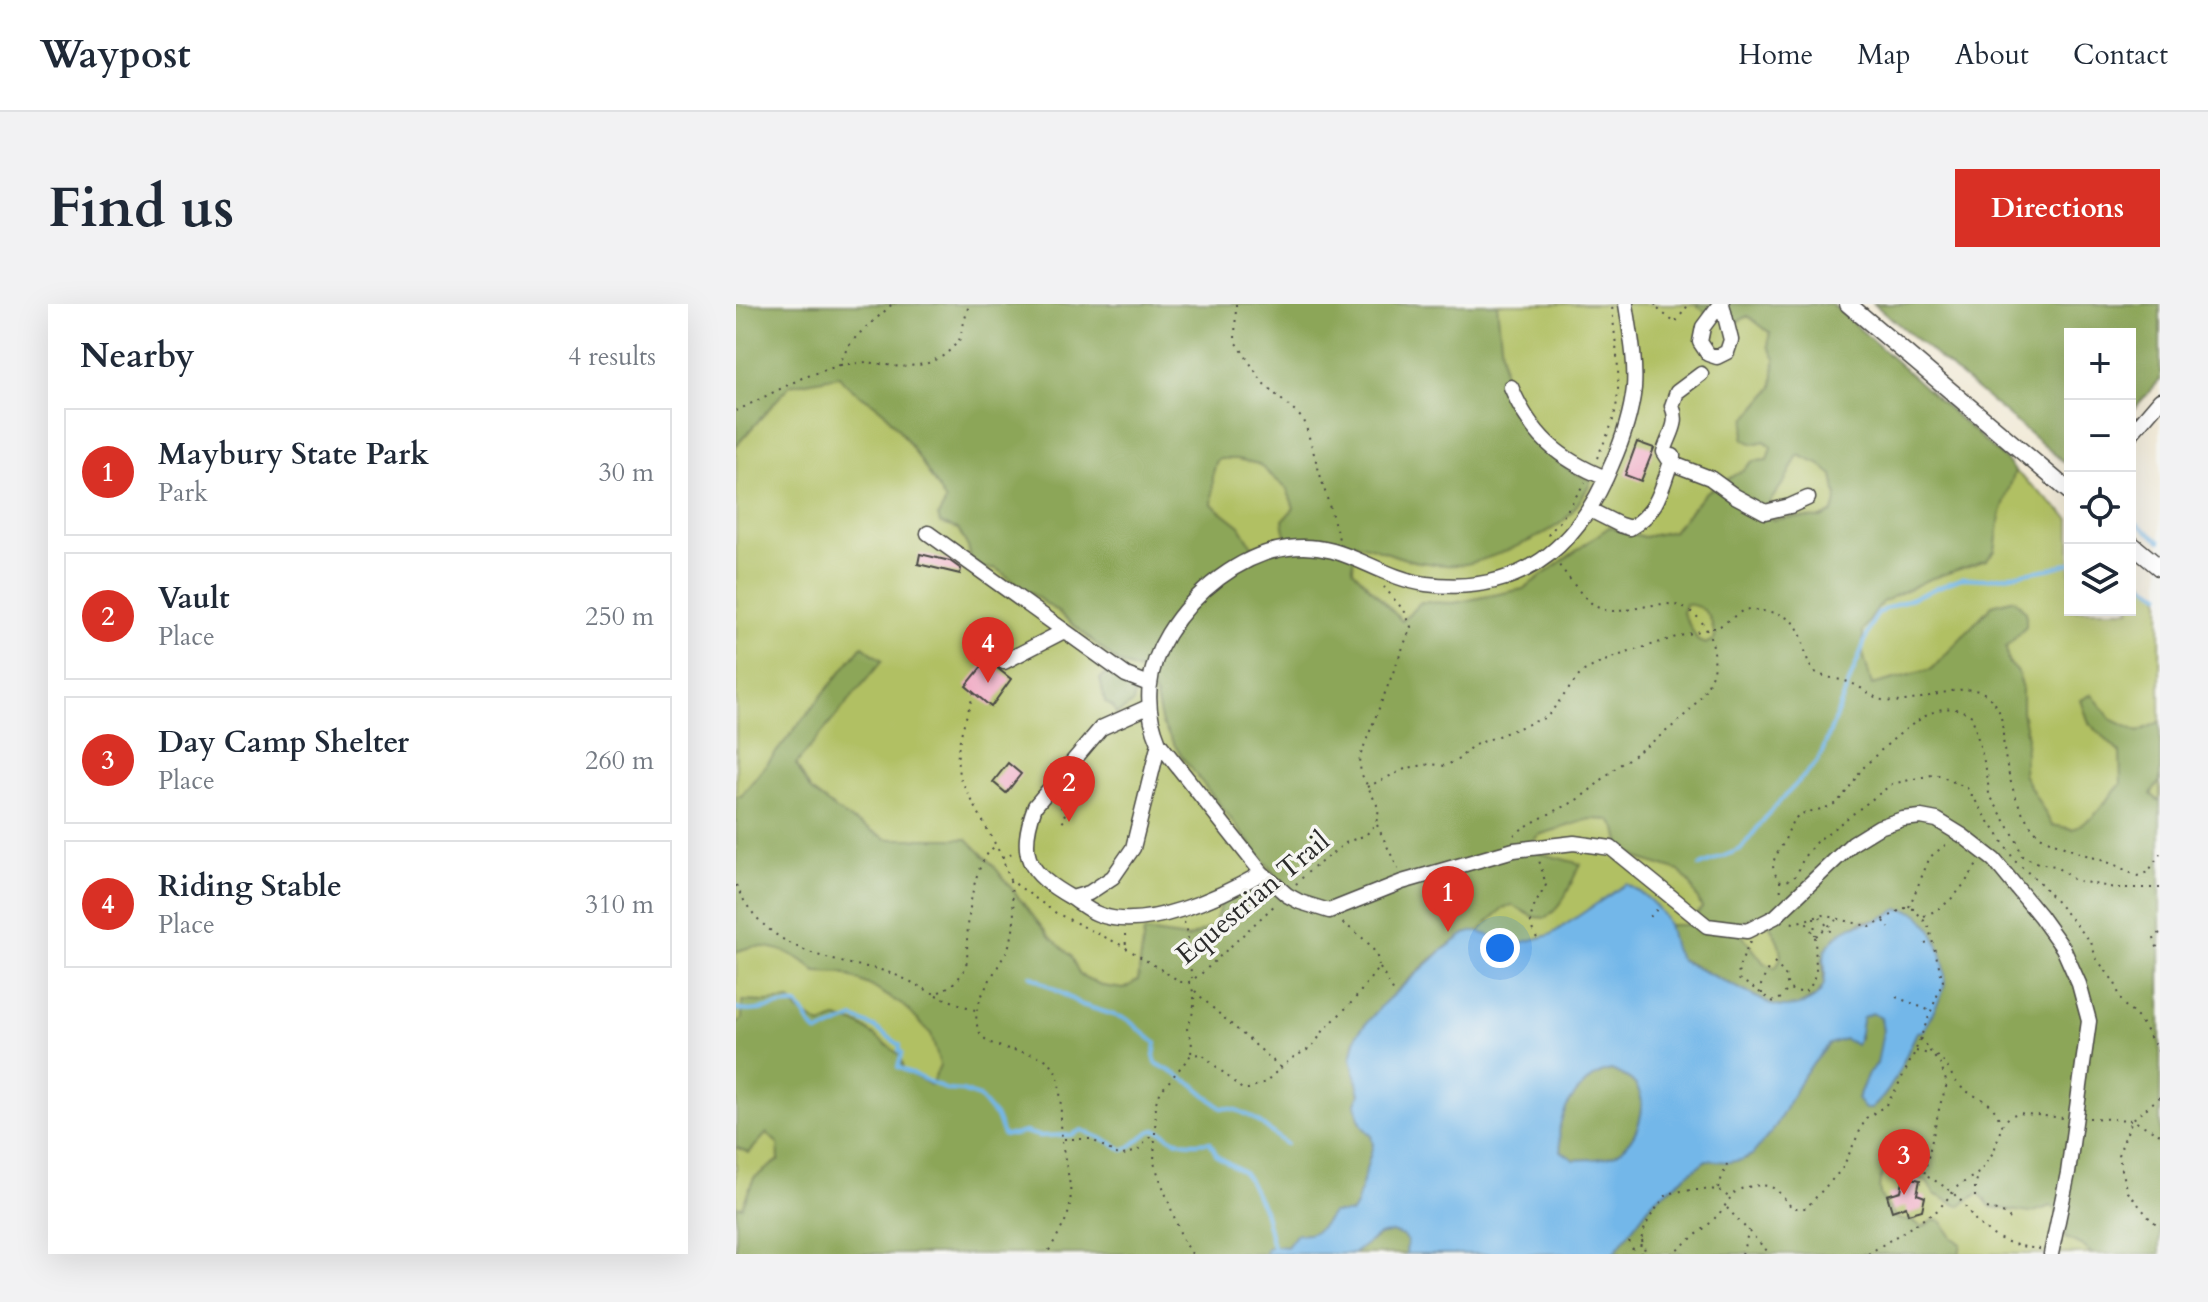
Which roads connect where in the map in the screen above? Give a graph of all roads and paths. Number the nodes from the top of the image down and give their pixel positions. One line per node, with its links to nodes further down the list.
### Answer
1 (892, 304): 11 (path)
2 (969, 304): 11 (path)
3 (1236, 304): 25 (path)
4 (1612, 304): 18 (path)
5 (1626, 304): 19 (street)
6 (1656, 304): 10 (path)
7 (1689, 304): 10 (path)
8 (1848, 304): 20 (main road)
9 (1662, 306): 10 (path)
10 (1659, 310)
11 (840, 365): 15 (path)
12 (1701, 374): 17 (street)
13 (1511, 387): 18 (street)
14 (2160, 400): 16 (street)
15 (736, 411)
16 (2136, 428)
17 (1673, 457): 21 (street); 22 (street)
18 (1591, 472): 19 (street); 26 (path)
19 (1606, 478): 22 (street)
20 (2064, 487)
21 (1808, 498)
22 (1590, 510): 26 (street)
23 (928, 533): 30 (street)
24 (2131, 544): 27 (main road)
25 (1343, 553): 26 (street); 32 (street)
26 (1550, 554): 29 (path)
27 (2160, 568)
28 (1384, 586): 39 (path)
29 (1707, 629): 36 (path); 39 (path); 47 (path)
30 (1064, 631): 31 (street); 32 (street)
31 (1004, 662)
32 (1149, 684): 34 (street)
33 (974, 693): 43 (path)
34 (1148, 707): 35 (street); 38 (street)
35 (1159, 743): 48 (street); 55 (street)
36 (1618, 766): 37 (path); 45 (path)
37 (1623, 771)
38 (1051, 787): 41 (path); 55 (street)
39 (1367, 787): 40 (path)
40 (1376, 823): 51 (path); 53 (path, Equestrian Trail)
41 (1059, 826)
42 (1958, 832): 46 (street); 57 (path); 61 (street)
43 (995, 845): 49 (path); 83 (path)
44 (1535, 847): 45 (street); 70 (street); 74 (path)
45 (1511, 851): 51 (street)
46 (1986, 852): 63 (path); 95 (street)
47 (2160, 854)
48 (1266, 877): 53 (street); 58 (street)
49 (1010, 880): 77 (path, Equestrian Trail); 87 (path)
50 (1780, 881): 54 (path)
51 (1402, 882): 59 (street)
52 (736, 885): 83 (path)
53 (1287, 895): 59 (street); 80 (path, Equestrian Trail)
54 (1781, 896)
55 (1072, 898): 64 (street)
56 (1663, 904): 60 (path)
57 (1909, 908): 63 (path); 66 (path)
58 (1179, 909): 64 (street); 80 (path)
59 (1329, 911): 79 (path)
60 (1650, 917)
61 (1775, 917): 67 (path); 70 (street)
62 (1817, 917): 65 (path); 67 (path); 68 (path); 72 (path)
63 (1923, 917): 75 (path)
64 (1127, 920): 77 (path)
65 (1836, 920): 66 (path); 68 (path)
66 (1884, 920): 69 (path)
67 (1804, 921): 72 (path)
68 (1828, 927): 72 (path); 73 (path)
69 (1889, 928)
70 (1747, 931): 85 (path)
71 (2160, 933): 78 (path)
72 (1815, 936): 81 (path)
73 (1833, 937)
74 (1537, 938)
75 (1932, 941): 76 (path); 88 (path)
76 (1925, 944)
77 (1126, 948): 80 (path, Equestrian Trail)
78 (2160, 951)
79 (1379, 967): 84 (path); 93 (path)
80 (1192, 982): 82 (path)
81 (1788, 989): 85 (path); 85 (path)
82 (1195, 991): 92 (path); 93 (path)
83 (935, 994): 87 (path)
84 (1395, 994)
85 (1762, 995)
86 (1896, 997): 88 (path)
87 (977, 1010): 100 (path)
88 (1930, 1011): 89 (path)
89 (1920, 1035): 90 (path); 91 (path)
90 (1915, 1051): 91 (path); 106 (path)
91 (1932, 1054): 97 (path); 104 (path)
92 (1191, 1055): 93 (path); 99 (path)
93 (1281, 1068)
94 (2160, 1097): 96 (path)
95 (2077, 1117): 96 (path); 97 (path); 114 (street)
96 (2132, 1120): 98 (path); 110 (path)
97 (2002, 1125): 102 (path)
98 (2160, 1134)
99 (1156, 1136): 100 (path); 116 (path)
100 (1062, 1139): 115 (path)
101 (1727, 1164): 103 (path)
102 (1980, 1172): 104 (path); 105 (path)
103 (1718, 1189): 106 (path); 112 (path)
104 (1953, 1194): 114 (path); 123 (path)
105 (1975, 1197)
106 (1731, 1198): 107 (path)
107 (1726, 1207): 111 (path); 120 (path)
108 (1987, 1208): 109 (path)
109 (2010, 1219)
110 (2160, 1226)
111 (1749, 1229): 121 (path); 122 (path)
112 (1641, 1240): 118 (path); 119 (path)
113 (1628, 1241): 117 (path)
114 (2052, 1252)
115 (1047, 1254)
116 (1192, 1254)
117 (1636, 1254)
118 (1641, 1254)
119 (1646, 1254)
120 (1671, 1254)
121 (1742, 1254)
122 (1770, 1254)
123 (1868, 1254)

